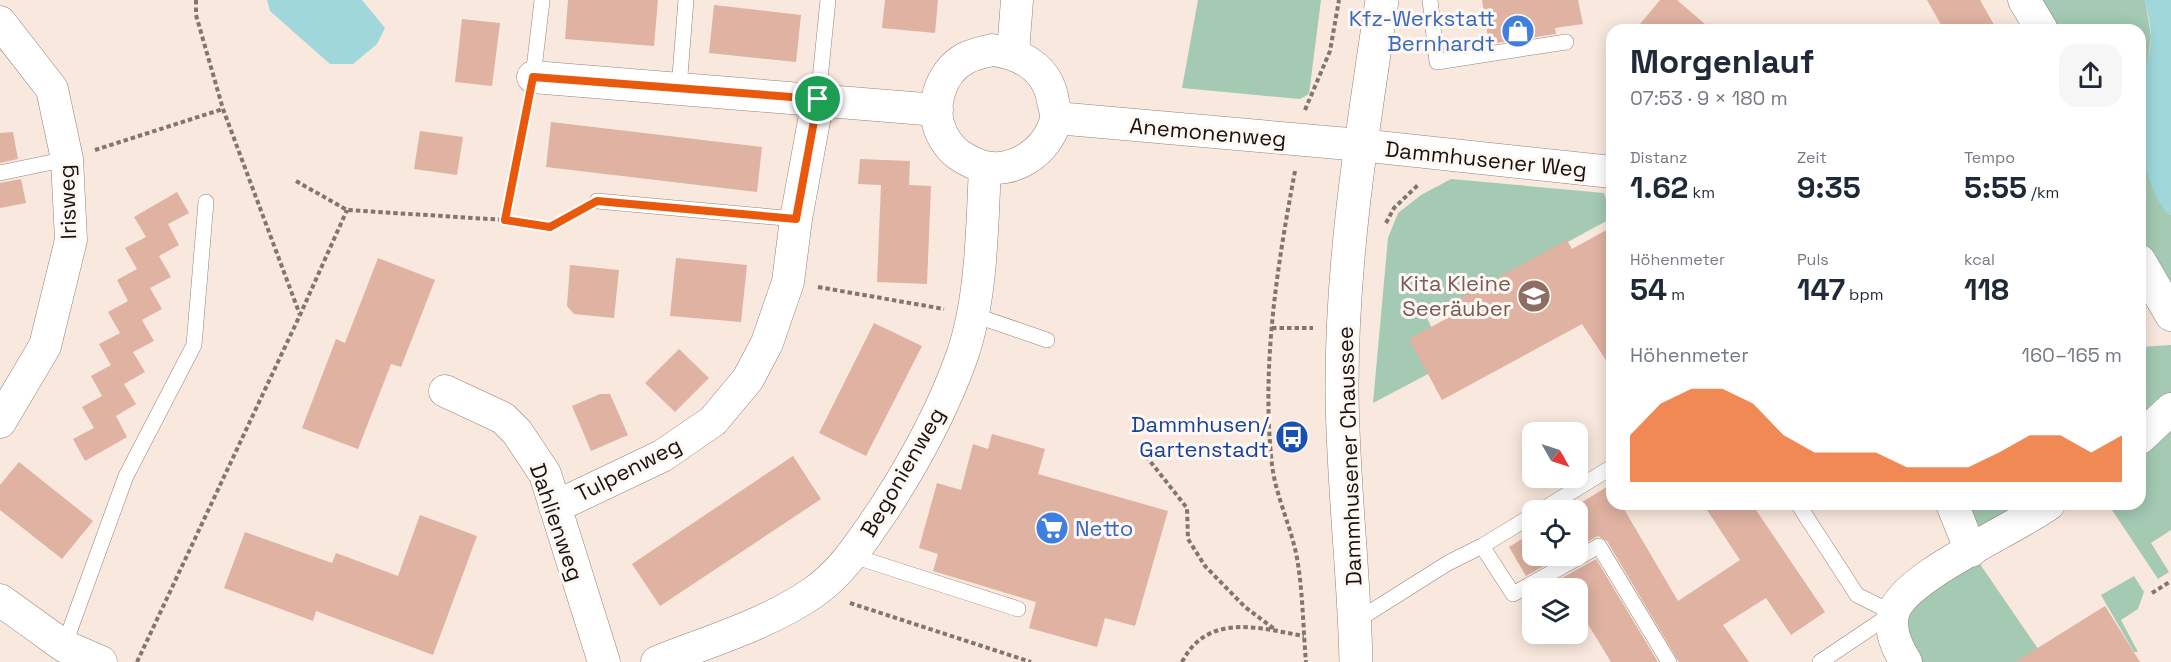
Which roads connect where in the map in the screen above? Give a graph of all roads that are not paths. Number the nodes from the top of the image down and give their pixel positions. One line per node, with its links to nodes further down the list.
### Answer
1 (686, 0): 13 (lane)
2 (828, 0): 14 (lane)
3 (1017, 0): 11 (street)
4 (1382, 0): 17 (street, Dammhusener Chaussee)
5 (1430, 0): 10 (lane)
6 (2024, 0): 9 (street)
7 (542, 2): 12 (lane)
8 (0, 22): 18 (street, Irisweg)
9 (2038, 24)
10 (1566, 42)
11 (1013, 53): 15 (street); 16 (street)
12 (533, 77): 13 (street)
13 (679, 88): 14 (street)
14 (818, 99): 15 (street); 24 (street, Tulpenweg)
15 (937, 110): 19 (street)
16 (1056, 118): 17 (street, Anemonenweg); 19 (street)
17 (1360, 145): 20 (street, Dammhusener Weg); 46 (street, Dammhusener Chaussee)
18 (67, 159): 21 (lane); 31 (street, Irisweg)
19 (984, 167): 26 (street, Begonienweg)
20 (1606, 171)
21 (0, 173)
22 (597, 201): 24 (lane)
23 (206, 202): 47 (lane)
24 (796, 219): 35 (street, Tulpenweg)
25 (2152, 269): 27 (street)
26 (971, 314): 28 (lane); 42 (street, Begonienweg)
27 (2171, 315)
28 (1047, 340)
29 (445, 391): 35 (street, Dahlienweg)
30 (2171, 409): 32 (street)
31 (0, 422)
32 (2146, 432)
33 (1606, 471): 34 (lane)
34 (1558, 500)
35 (555, 507): 49 (street, Dahlienweg)
36 (1802, 510): 45 (lane)
37 (1954, 510): 41 (street)
38 (2039, 510): 41 (street)
39 (1522, 522): 40 (lane)
40 (1482, 546): 46 (lane); 52 (lane)
41 (1971, 551): 45 (street)
42 (853, 556): 44 (lane); 50 (street, Begonienweg)
43 (0, 600): 47 (street)
44 (1018, 609)
45 (1893, 613): 53 (lane); 54 (street)
46 (1356, 621): 51 (street, Dammhusener Chaussee)
47 (64, 646): 48 (street)
48 (101, 662)
49 (604, 662)
50 (657, 662)
51 (1356, 662)
52 (1670, 662)
53 (1820, 662)
54 (1906, 662)

